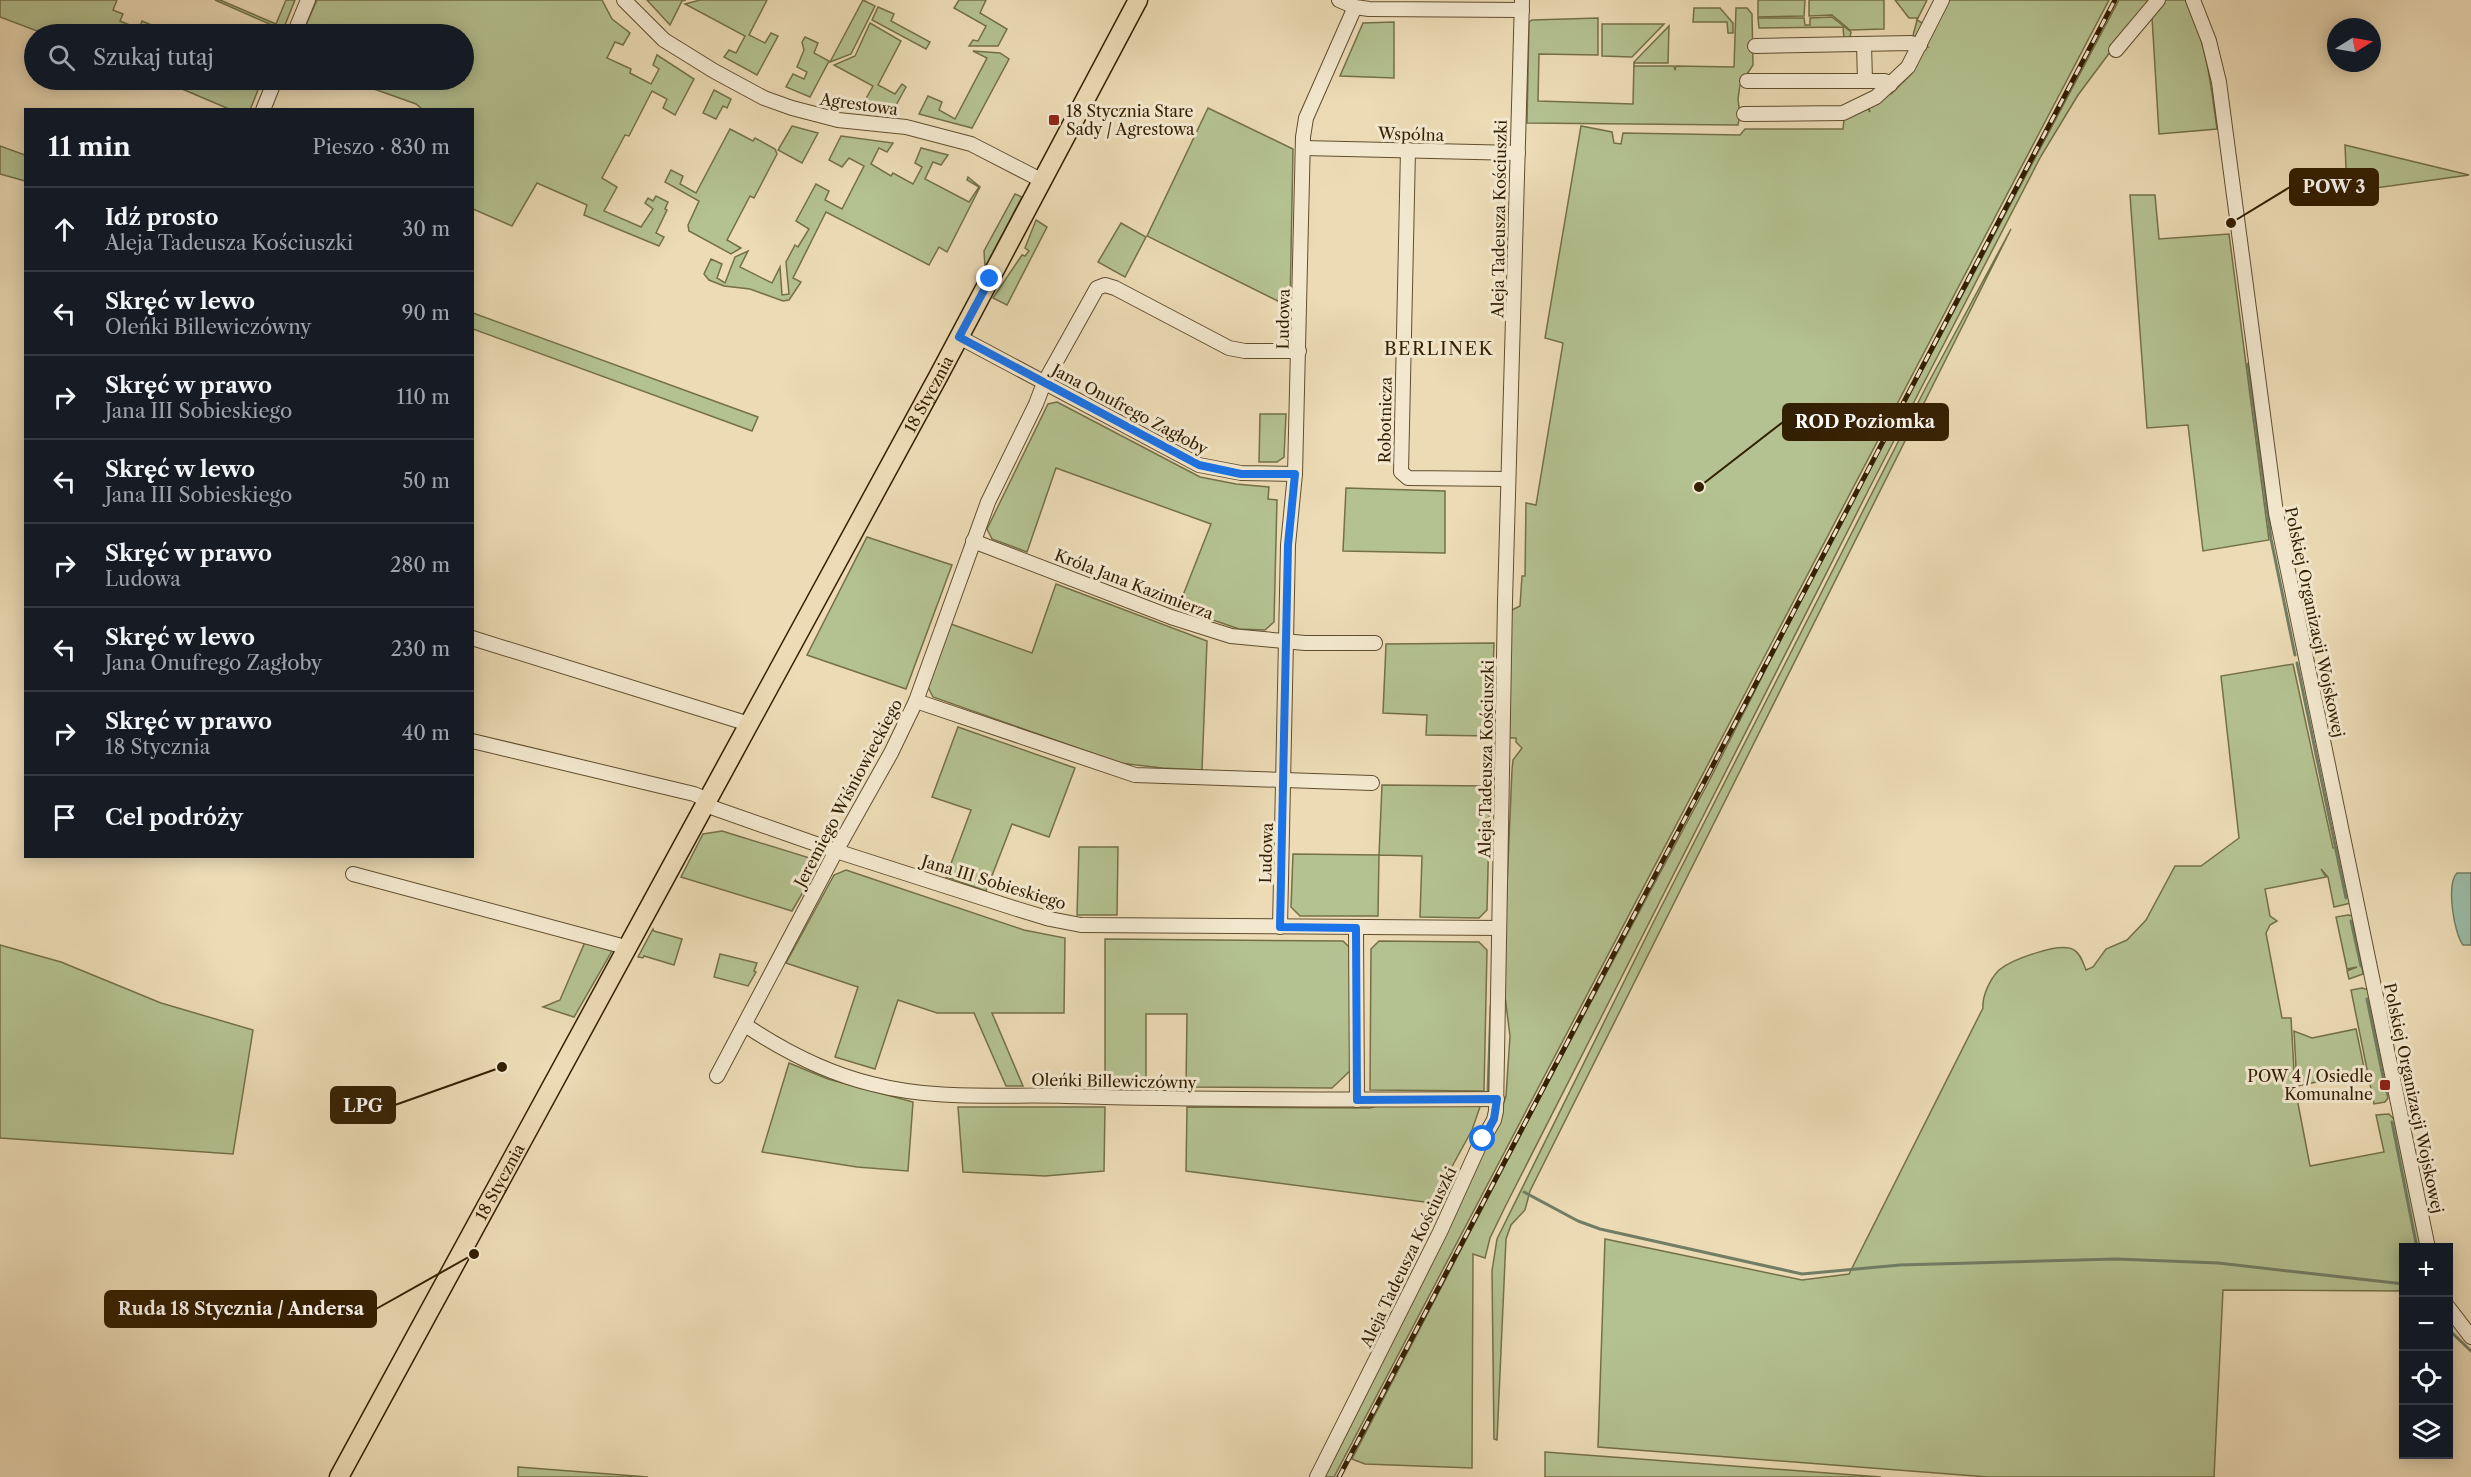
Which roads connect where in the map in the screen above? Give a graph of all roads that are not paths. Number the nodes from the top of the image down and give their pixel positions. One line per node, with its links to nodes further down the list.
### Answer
1 (308, 0): 10 (street)
2 (624, 0): 24 (street, Agrestowa)
3 (1138, 0): 24 (main road, 18 Stycznia)
4 (1339, 0): 9 (street)
5 (1942, 0): 12 (street)
6 (2158, 0): 14 (street)
7 (2193, 0): 50 (street, Polskiej Organizacji Wojskowej)
8 (1522, 5): 9 (street); 23 (street, Aleja Tadeusza Kościuszki)
9 (1355, 7): 21 (street, Ludowa)
10 (298, 24)
11 (1864, 44): 12 (street); 13 (street); 16 (street)
12 (1920, 45): 17 (street)
13 (1755, 46)
14 (2116, 50)
15 (1747, 81): 16 (street)
16 (1865, 81): 17 (street)
17 (1890, 85): 20 (street)
18 (271, 90): 19 (street)
19 (264, 108)
20 (1744, 114)
21 (1303, 148): 22 (street, Wspólna); 26 (street, Ludowa)
22 (1408, 150): 23 (street, Wspólna); 29 (street, Robotnicza)
23 (1518, 153): 29 (street, Aleja Tadeusza Kościuszki)
24 (1041, 180): 25 (main road, 18 Stycznia)
25 (959, 337): 27 (street, Jana Onufrego Zagłoby); 35 (main road, 18 Stycznia)
26 (1299, 351): 27 (street, Jeremiego Wiśniowieckiego); 28 (street, Ludowa)
27 (1044, 383): 28 (street, Jana Onufrego Zagłoby); 30 (street, Jeremiego Wiśniowieckiego)
28 (1295, 474): 32 (street, Ludowa)
29 (1508, 479): 44 (street, Aleja Tadeusza Kościuszki)
30 (973, 541): 32 (street, Króla Jana Kazimierza); 34 (street, Jeremiego Wiśniowieckiego)
31 (474, 639): 35 (street)
32 (1287, 641): 33 (street); 37 (street, Ludowa)
33 (1375, 643)
34 (916, 701): 37 (street); 40 (street, Jeremiego Wiśniowieckiego)
35 (749, 724): 39 (main road, 18 Stycznia)
36 (474, 741): 39 (street)
37 (1285, 780): 38 (street); 42 (street, Ludowa)
38 (1372, 783)
39 (706, 803): 40 (street, Jana III Sobieskiego); 45 (main road, 18 Stycznia)
40 (836, 851): 42 (street, Jana III Sobieskiego); 46 (street, Jeremiego Wiśniowieckiego)
41 (353, 874): 45 (street)
42 (1280, 927): 43 (street, Jana III Sobieskiego)
43 (1356, 928): 44 (street, Jana III Sobieskiego); 49 (street)
44 (1499, 928): 48 (street, Aleja Tadeusza Kościuszki)
45 (627, 949): 53 (main road, 18 Stycznia)
46 (745, 1025): 47 (street, Jeremiego Wiśniowieckiego); 49 (street, Oleńki Billewiczówny)
47 (717, 1076)
48 (1497, 1099): 49 (street, Oleńki Billewiczówny); 54 (street, Aleja Tadeusza Kościuszki)
49 (1357, 1100)
50 (2427, 1243)
51 (2453, 1314): 52 (street)
52 (2471, 1337)
53 (339, 1477)
54 (1317, 1477)

